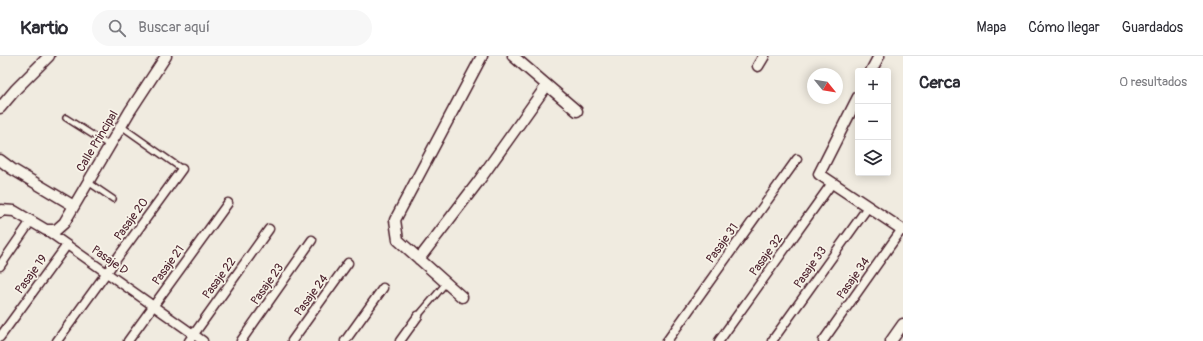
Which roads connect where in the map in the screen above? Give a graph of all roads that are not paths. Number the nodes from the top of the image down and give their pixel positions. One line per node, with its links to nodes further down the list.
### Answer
1 (49, 56): 11 (street)
2 (166, 56): 14 (street, Calle Principal)
3 (482, 56): 32 (street)
4 (513, 56): 9 (street)
5 (764, 56): 7 (street)
6 (879, 56): 8 (street)
7 (758, 66)
8 (873, 68)
9 (547, 85): 12 (street); 32 (street)
10 (855, 103): 20 (street)
11 (0, 108)
12 (577, 111)
13 (66, 118): 15 (lane)
14 (121, 126): 15 (street, Calle Principal); 18 (lane)
15 (110, 146): 19 (street, Calle Principal)
16 (797, 159): 51 (street, Pasaje 31)
17 (0, 160): 23 (street)
18 (182, 169): 35 (street, Pasaje 20)
19 (88, 182): 21 (lane); 23 (street, Calle Principal)
20 (832, 183): 24 (street); 52 (street, Pasaje 32)
21 (113, 199)
22 (228, 203): 39 (street, Pasaje 21)
23 (74, 206): 29 (street, Calle Principal)
24 (868, 207): 28 (street); 53 (street, Pasaje 33)
25 (3, 209): 26 (street, Pasaje D)
26 (31, 221): 29 (street, Pasaje D); 34 (street)
27 (269, 229): 43 (street, Pasaje 22)
28 (902, 229): 54 (street, Pasaje 34)
29 (46, 230): 31 (street, Pasaje D)
30 (312, 240): 47 (street, Pasaje 23)
31 (67, 245): 35 (street, Pasaje D); 42 (street, Pasaje 19)
32 (419, 259): 36 (street)
33 (348, 263): 48 (street, Pasaje 24)
34 (0, 266)
35 (106, 273): 39 (street, Pasaje D); 44 (street, Pasaje 20)
36 (446, 284): 38 (street); 40 (lane)
37 (383, 288): 49 (street)
38 (462, 297)
39 (153, 306): 43 (street, Pasaje D); 45 (street, Pasaje 21)
40 (418, 316): 50 (street)
41 (902, 328): 55 (street)
42 (0, 337)
43 (191, 338): 46 (street, Pasaje D)
44 (57, 341)
45 (128, 341)
46 (203, 341)
47 (241, 341)
48 (292, 341)
49 (345, 341)
50 (400, 341)
51 (667, 341)
52 (719, 341)
53 (772, 341)
54 (823, 341)
55 (891, 341)

